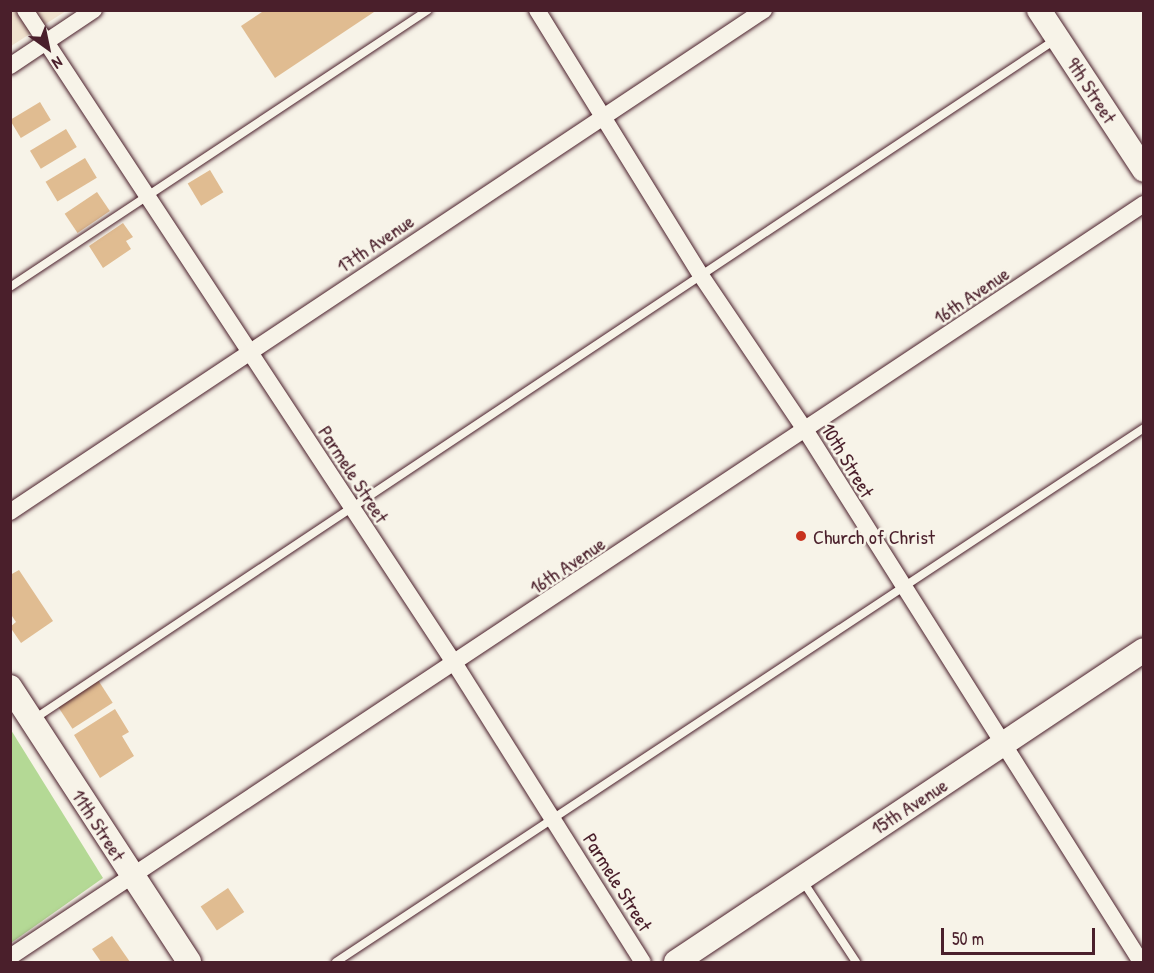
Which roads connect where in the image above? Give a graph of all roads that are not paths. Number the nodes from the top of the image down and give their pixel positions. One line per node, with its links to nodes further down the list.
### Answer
1 (25, 10): 8 (street, Parmele Street)
2 (94, 10): 8 (street)
3 (428, 10): 12 (lane)
4 (537, 10): 10 (street, 10th Street)
5 (764, 10): 10 (street, 17th Avenue)
6 (1040, 10): 7 (main road, 9th Street)
7 (1058, 38): 11 (main road, 9th Street); 14 (lane)
8 (45, 42): 9 (street); 12 (street, Parmele Street)
9 (10, 66)
10 (604, 117): 14 (street, 10th Street); 16 (street, 17th Avenue)
11 (1143, 170)
12 (146, 195): 15 (lane); 16 (street, Parmele Street)
13 (1143, 204): 18 (street, 16th Avenue)
14 (700, 274): 18 (street, 10th Street); 19 (lane)
15 (10, 287)
16 (249, 352): 19 (street, Parmele Street); 20 (street, 17th Avenue)
17 (1143, 428): 21 (lane)
18 (806, 431): 21 (street, 10th Street); 23 (street, 16th Avenue)
19 (353, 510): 23 (street, Parmele Street); 25 (lane)
20 (10, 512)
21 (902, 588): 26 (street, 10th Street); 27 (lane)
22 (1143, 650): 26 (main road, 15th Avenue)
23 (456, 664): 27 (street, Parmele Street); 28 (street, 16th Avenue)
24 (10, 687): 25 (main road, 11th Street)
25 (32, 720): 28 (main road, 11th Street)
26 (1003, 744): 29 (main road, 15th Avenue); 36 (street, 10th Street)
27 (553, 818): 32 (lane); 33 (street, Parmele Street)
28 (133, 877): 30 (street, 16th Avenue); 31 (main road, 11th Street)
29 (801, 877): 34 (main road, 15th Avenue); 35 (lane)
30 (10, 957)
31 (189, 963)
32 (336, 963)
33 (643, 963)
34 (676, 963)
35 (856, 963)
36 (1141, 963)

